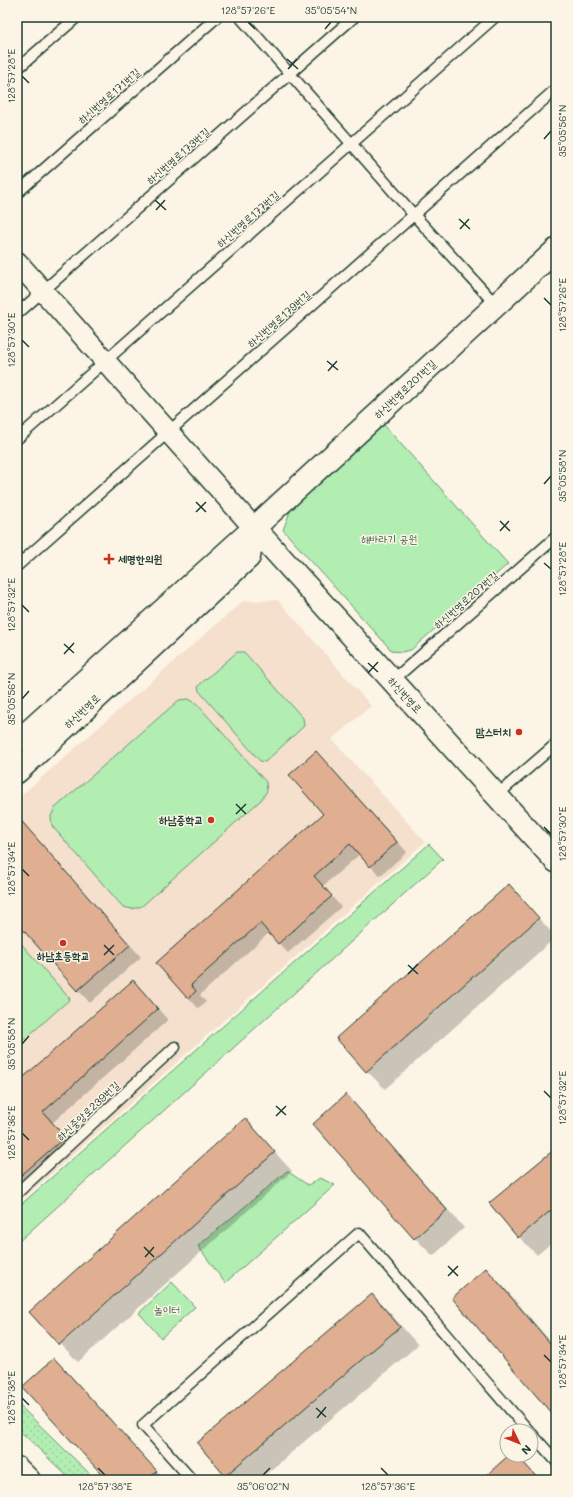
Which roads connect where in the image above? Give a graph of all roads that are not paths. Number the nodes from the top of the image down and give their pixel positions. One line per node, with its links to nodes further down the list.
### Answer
1 (77, 17): 6 (lane)
2 (217, 17): 10 (lane, 하신번영로171번길)
3 (240, 17): 7 (lane)
4 (354, 17): 7 (lane, 하신번영로173번길)
5 (495, 17): 9 (lane, 하신번영로177번길)
6 (17, 69)
7 (290, 74): 9 (lane); 14 (lane, 하신번영로173번길)
8 (556, 89): 11 (lane, 하신번영로179번길)
9 (352, 144): 11 (lane); 17 (lane, 하신번영로177번길)
10 (17, 193)
11 (414, 215): 15 (lane); 18 (lane, 하신번영로179번길)
12 (556, 250): 15 (street, 하신번영로201번길)
13 (17, 262): 14 (street)
14 (43, 291): 16 (lane, 하신번영로173번길); 17 (street)
15 (496, 305): 20 (street, 하신번영로201번길)
16 (17, 314)
17 (106, 361): 18 (street); 19 (lane, 하신번영로177번길)
18 (169, 432): 20 (street); 22 (lane, 하신번영로179번길)
19 (17, 439)
20 (254, 528): 23 (street, 하신번영로); 24 (street, 하신번영로); 26 (street, 하신번영로)
21 (556, 537): 23 (lane, 하신번영로207번길)
22 (17, 566)
23 (392, 681): 27 (street, 하신번영로)
24 (17, 742)
25 (556, 744): 27 (lane)
26 (17, 772)
27 (496, 796): 28 (street, 하신번영로)
28 (556, 861)
29 (175, 1047): 30 (lane, 하신중앙로239번길)
30 (17, 1194)
31 (522, 1423): 36 (lane)
32 (539, 1442): 33 (lane)
33 (556, 1461)
34 (17, 1468): 35 (street)
35 (29, 1480)
36 (192, 1480)

